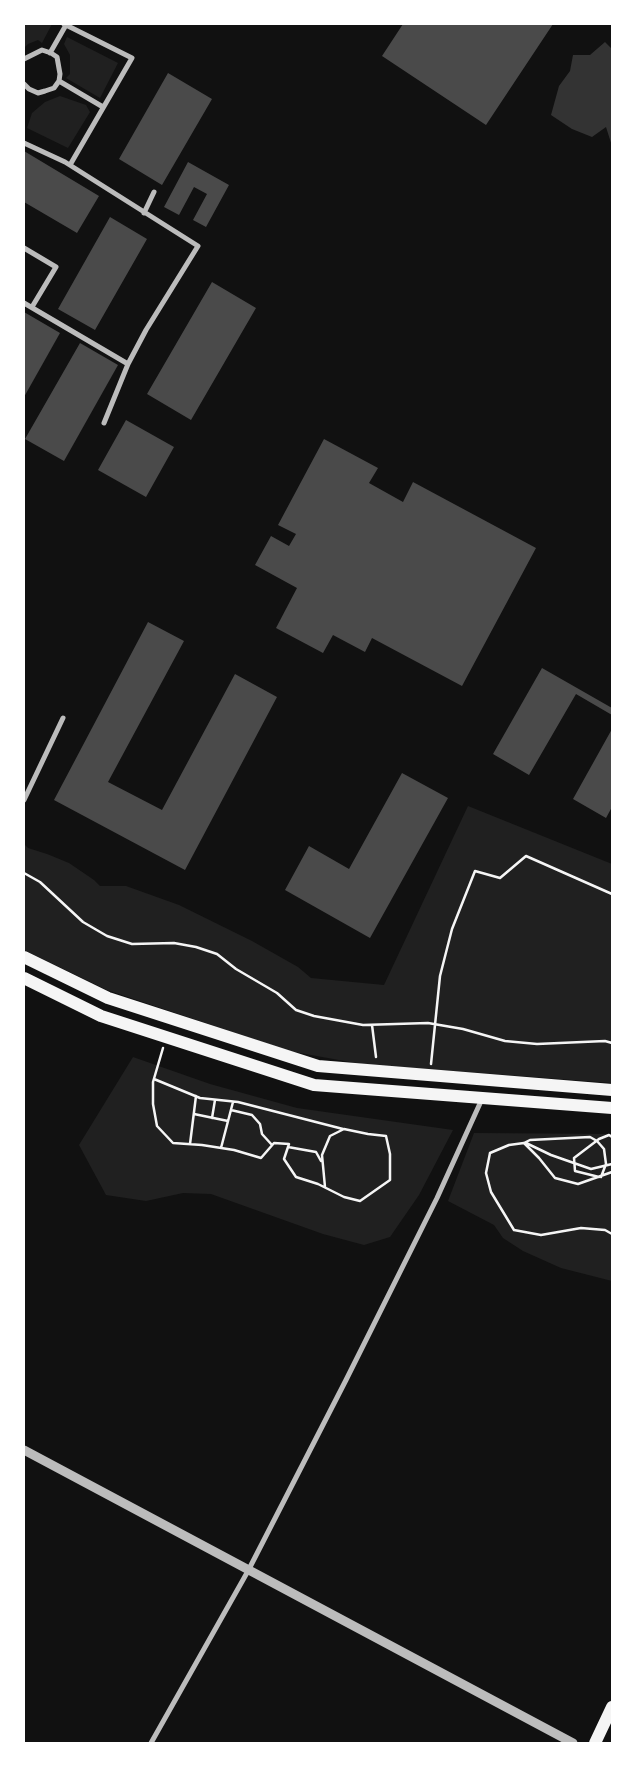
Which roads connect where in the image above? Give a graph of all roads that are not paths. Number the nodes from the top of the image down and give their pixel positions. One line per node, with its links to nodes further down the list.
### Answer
1 (65, 24): 3 (street); 4 (street)
2 (85, 24): 3 (street)
3 (81, 31): 8 (street)
4 (50, 53): 5 (street); 6 (street)
5 (24, 59)
6 (59, 81): 7 (street); 8 (street)
7 (25, 88)
8 (103, 107): 10 (street)
9 (24, 143): 10 (street)
10 (70, 165): 12 (street)
11 (154, 192): 12 (street)
12 (144, 213): 16 (street)
13 (24, 248): 15 (street)
14 (24, 303): 15 (street)
15 (32, 307): 16 (street)
16 (128, 364): 17 (street)
17 (104, 423)
18 (63, 718): 19 (street)
19 (24, 800)
20 (24, 957): 22 (main road)
21 (24, 978): 23 (main road)
22 (612, 1090)
23 (482, 1099): 24 (main road); 26 (street)
24 (612, 1108)
25 (24, 1450): 26 (street)
26 (248, 1571): 28 (street); 29 (street)
27 (612, 1707): 30 (main road)
28 (151, 1743)
29 (573, 1743)
30 (595, 1743)

